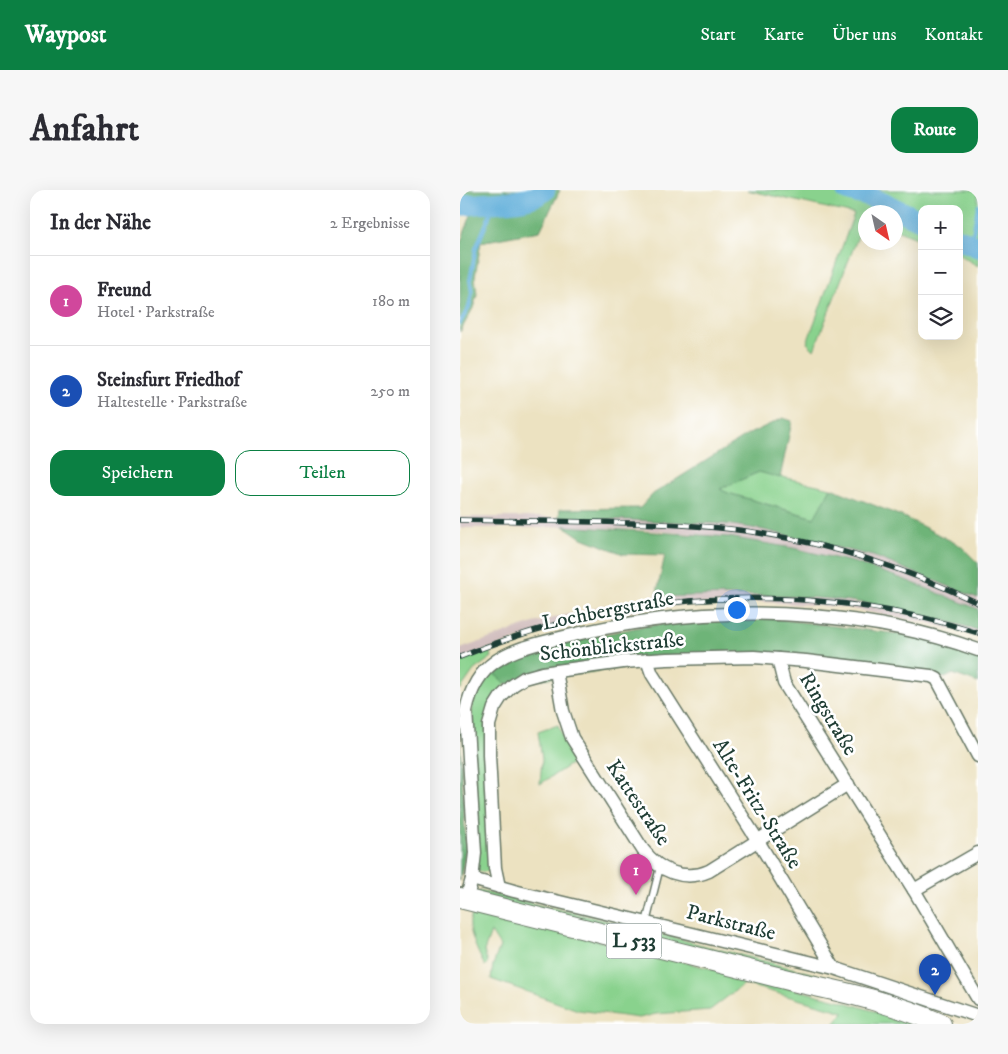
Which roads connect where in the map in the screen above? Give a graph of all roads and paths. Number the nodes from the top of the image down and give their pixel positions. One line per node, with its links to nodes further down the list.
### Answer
1 (978, 650): 10 (street, Lochbergstraße)
2 (647, 660): 3 (street, Schönblickstraße); 4 (street, Schönblickstraße); 7 (street, Alte-Fritz-Straße)
3 (778, 660): 5 (street, Ringstraße); 6 (street, Ringstraße)
4 (556, 670): 9 (street, Kattestraße); 11 (street, Schönblickstraße)
5 (978, 756)
6 (848, 784): 7 (street, Kattestraße); 12 (street, Ringstraße)
7 (758, 841): 9 (street, Kattestraße); 15 (street, Alte-Fritz-Straße)
8 (978, 853): 12 (street)
9 (660, 866): 14 (lane)
10 (472, 879): 11 (street, Parkstraße); 13 (street, Lochbergstraße)
11 (499, 887): 14 (street, Parkstraße)
12 (914, 890): 16 (street, Ringstraße)
13 (463, 899): 18 (main road, L 533)
14 (646, 923): 15 (street, Parkstraße)
15 (834, 968): 17 (street, Parkstraße)
16 (978, 999)
17 (978, 1016)
18 (941, 1024)

